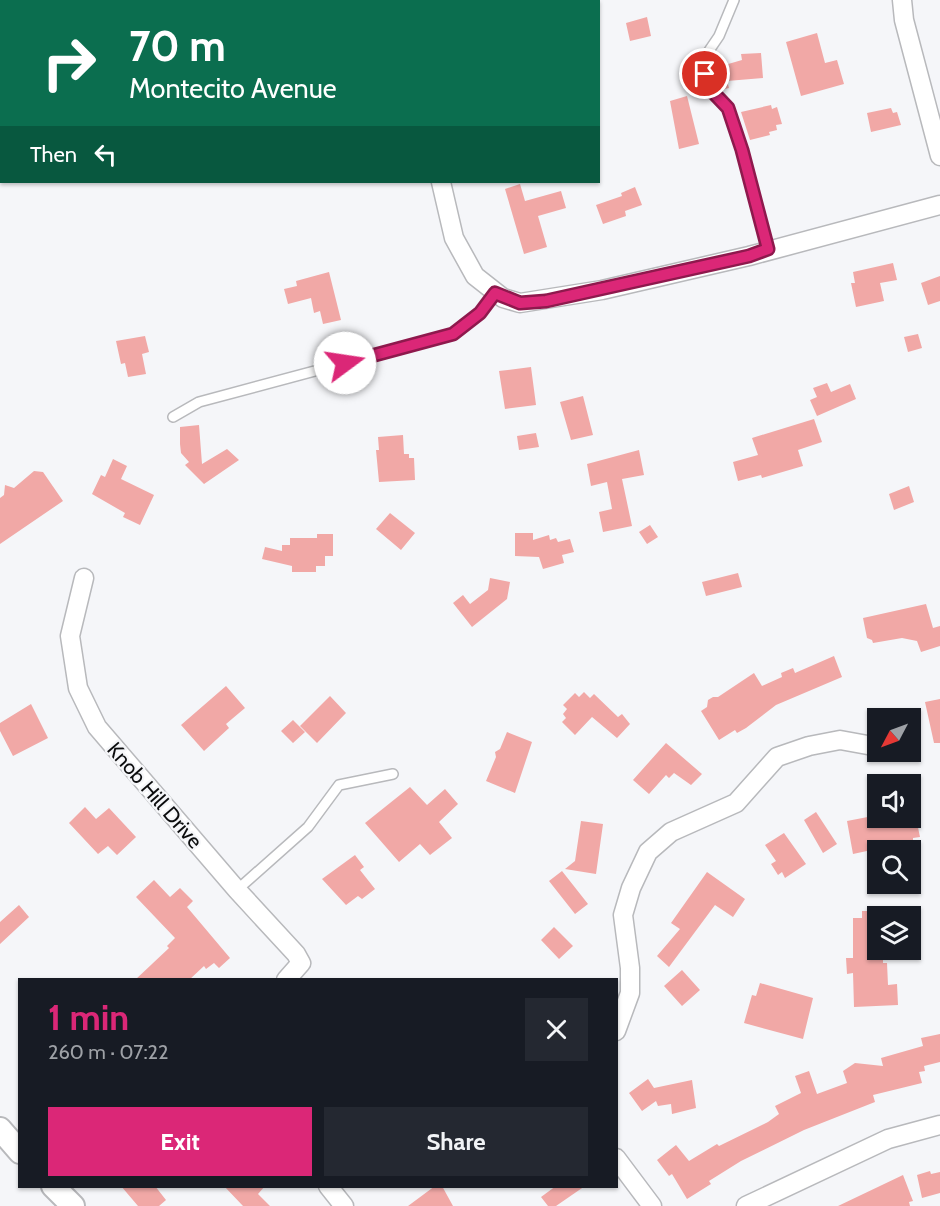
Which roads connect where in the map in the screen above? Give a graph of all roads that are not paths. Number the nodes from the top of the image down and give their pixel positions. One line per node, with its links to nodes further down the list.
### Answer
1 (734, 0): 6 (lane)
2 (902, 0): 3 (street)
3 (940, 156)
4 (441, 183): 7 (street)
5 (940, 205): 6 (street)
6 (768, 249): 7 (street)
7 (495, 293): 8 (lane)
8 (173, 417)
9 (84, 578): 12 (street, Knob Hill Drive)
10 (867, 745): 14 (street)
11 (393, 774): 12 (lane)
12 (237, 890): 13 (street, Knob Hill Drive)
13 (288, 978)
14 (618, 1026)
15 (940, 1125): 24 (street)
16 (0, 1129): 17 (street)
17 (18, 1150)
18 (618, 1161): 23 (street)
19 (55, 1188): 21 (street)
20 (330, 1188): 22 (street)
21 (73, 1206)
22 (344, 1206)
23 (652, 1206)
24 (746, 1206)

